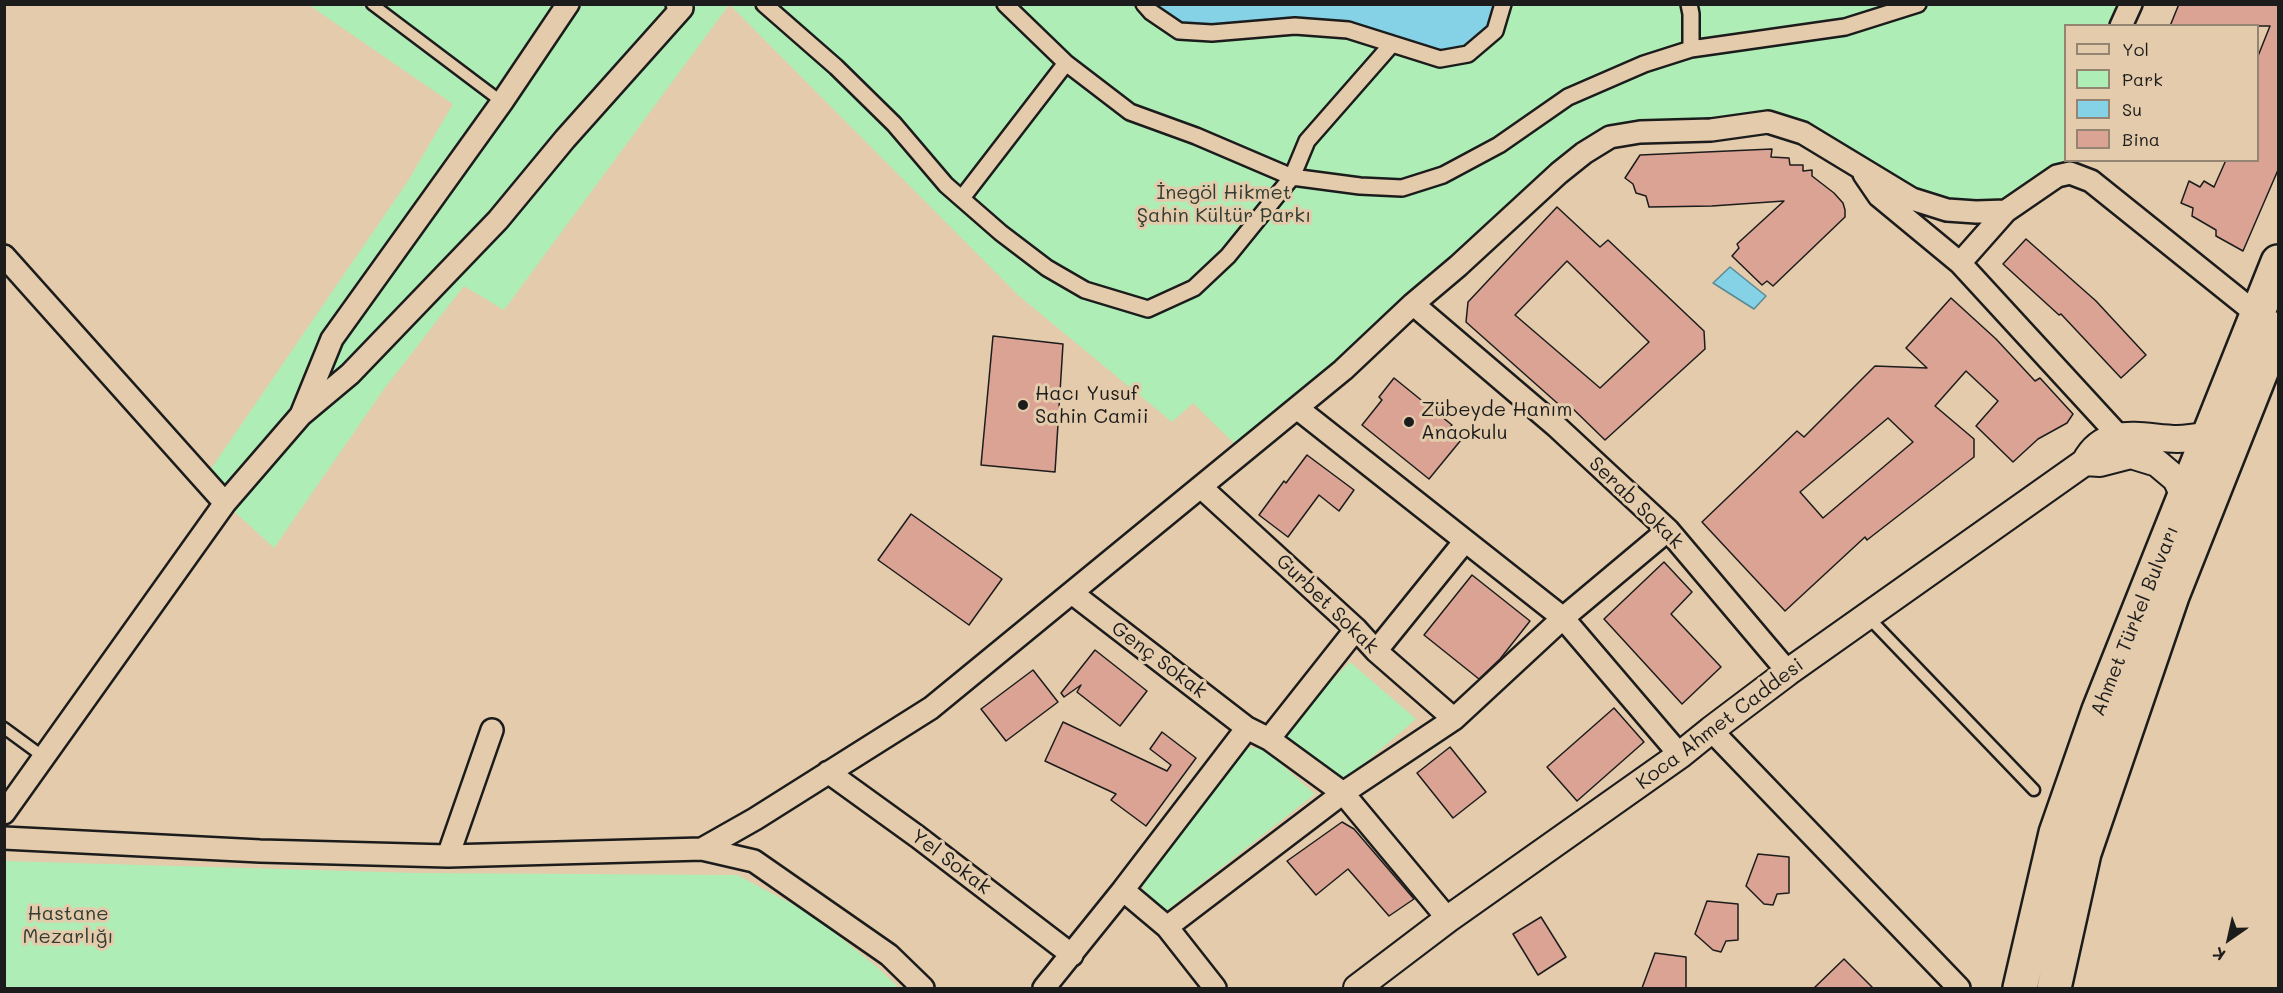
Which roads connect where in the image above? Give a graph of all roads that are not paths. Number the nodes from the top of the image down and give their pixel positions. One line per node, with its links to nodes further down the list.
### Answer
1 (372, 4): 15 (lane)
2 (568, 4): 15 (street)
3 (764, 4): 20 (street)
4 (1005, 4): 14 (street)
5 (1144, 4): 12 (street)
6 (1503, 4): 12 (street)
7 (1689, 4): 13 (street)
8 (1918, 4): 13 (street)
9 (2131, 4): 11 (street)
10 (681, 6): 28 (street)
11 (2122, 24)
12 (1392, 44): 19 (street)
13 (1691, 49): 19 (street)
14 (1066, 63): 19 (street); 20 (street)
15 (502, 102): 28 (street)
16 (2064, 160): 18 (street)
17 (1858, 166): 21 (street); 24 (street); 25 (street)
18 (2057, 176): 21 (street); 26 (street)
19 (1292, 177): 20 (street)
20 (962, 198)
21 (2006, 211): 24 (street)
22 (4, 256): 33 (street)
23 (2278, 262): 26 (main road, Ahmet Türkel Bulvarı)
24 (1960, 263): 30 (street)
25 (1413, 304): 27 (street); 34 (street, Serab Sokak)
26 (2268, 322): 29 (main road, Ahmet Türkel Bulvarı); 67 (main road, Ahmet Türkel Bulvarı)
27 (1297, 408): 31 (street); 35 (street)
28 (301, 415): 33 (street)
29 (2209, 435): 30 (street); 32 (main road, Ahmet Türkel Bulvarı)
30 (2125, 445): 32 (street); 37 (street, Koca Ahmet Caddesi)
31 (1202, 488): 36 (street); 39 (street, Gurbet Sokak)
32 (2185, 498): 66 (main road, Ahmet Türkel Bulvarı)
33 (225, 503): 49 (street)
34 (1668, 530): 38 (street); 41 (street, Serab Sokak)
35 (1465, 541): 38 (street); 40 (street)
36 (1071, 593): 44 (street, Genç Sokak); 50 (street)
37 (1867, 616): 41 (street, Koca Ahmet Caddesi); 51 (lane)
38 (1563, 618): 42 (street); 48 (street)
39 (1356, 629): 40 (street, Gurbet Sokak); 47 (street)
40 (1377, 651): 42 (street, Gurbet Sokak)
41 (1788, 672): 46 (street, Koca Ahmet Caddesi)
42 (1454, 719): 52 (street)
43 (4, 728): 49 (lane)
44 (1247, 728): 47 (street, Genç Sokak); 57 (street)
45 (492, 730): 56 (street)
46 (1711, 730): 48 (street, Koca Ahmet Caddesi); 65 (street)
47 (1269, 740): 52 (street, Genç Sokak)
48 (1680, 755): 58 (street, Koca Ahmet Caddesi)
49 (45, 758): 53 (street)
50 (828, 772): 55 (street); 60 (street, Yel Sokak)
51 (2034, 790)
52 (1343, 793): 58 (street, Genç Sokak); 59 (street)
53 (4, 813)
54 (4, 838): 56 (street)
55 (702, 849): 56 (street); 61 (street)
56 (448, 856)
57 (1123, 890): 59 (street); 60 (street)
58 (1448, 919): 64 (street, Koca Ahmet Caddesi)
59 (1167, 927): 63 (street)
60 (1072, 955): 62 (street)
61 (923, 988)
62 (1044, 988)
63 (1215, 988)
64 (1357, 988)
65 (1959, 988)
66 (2020, 988)
67 (2054, 988)

